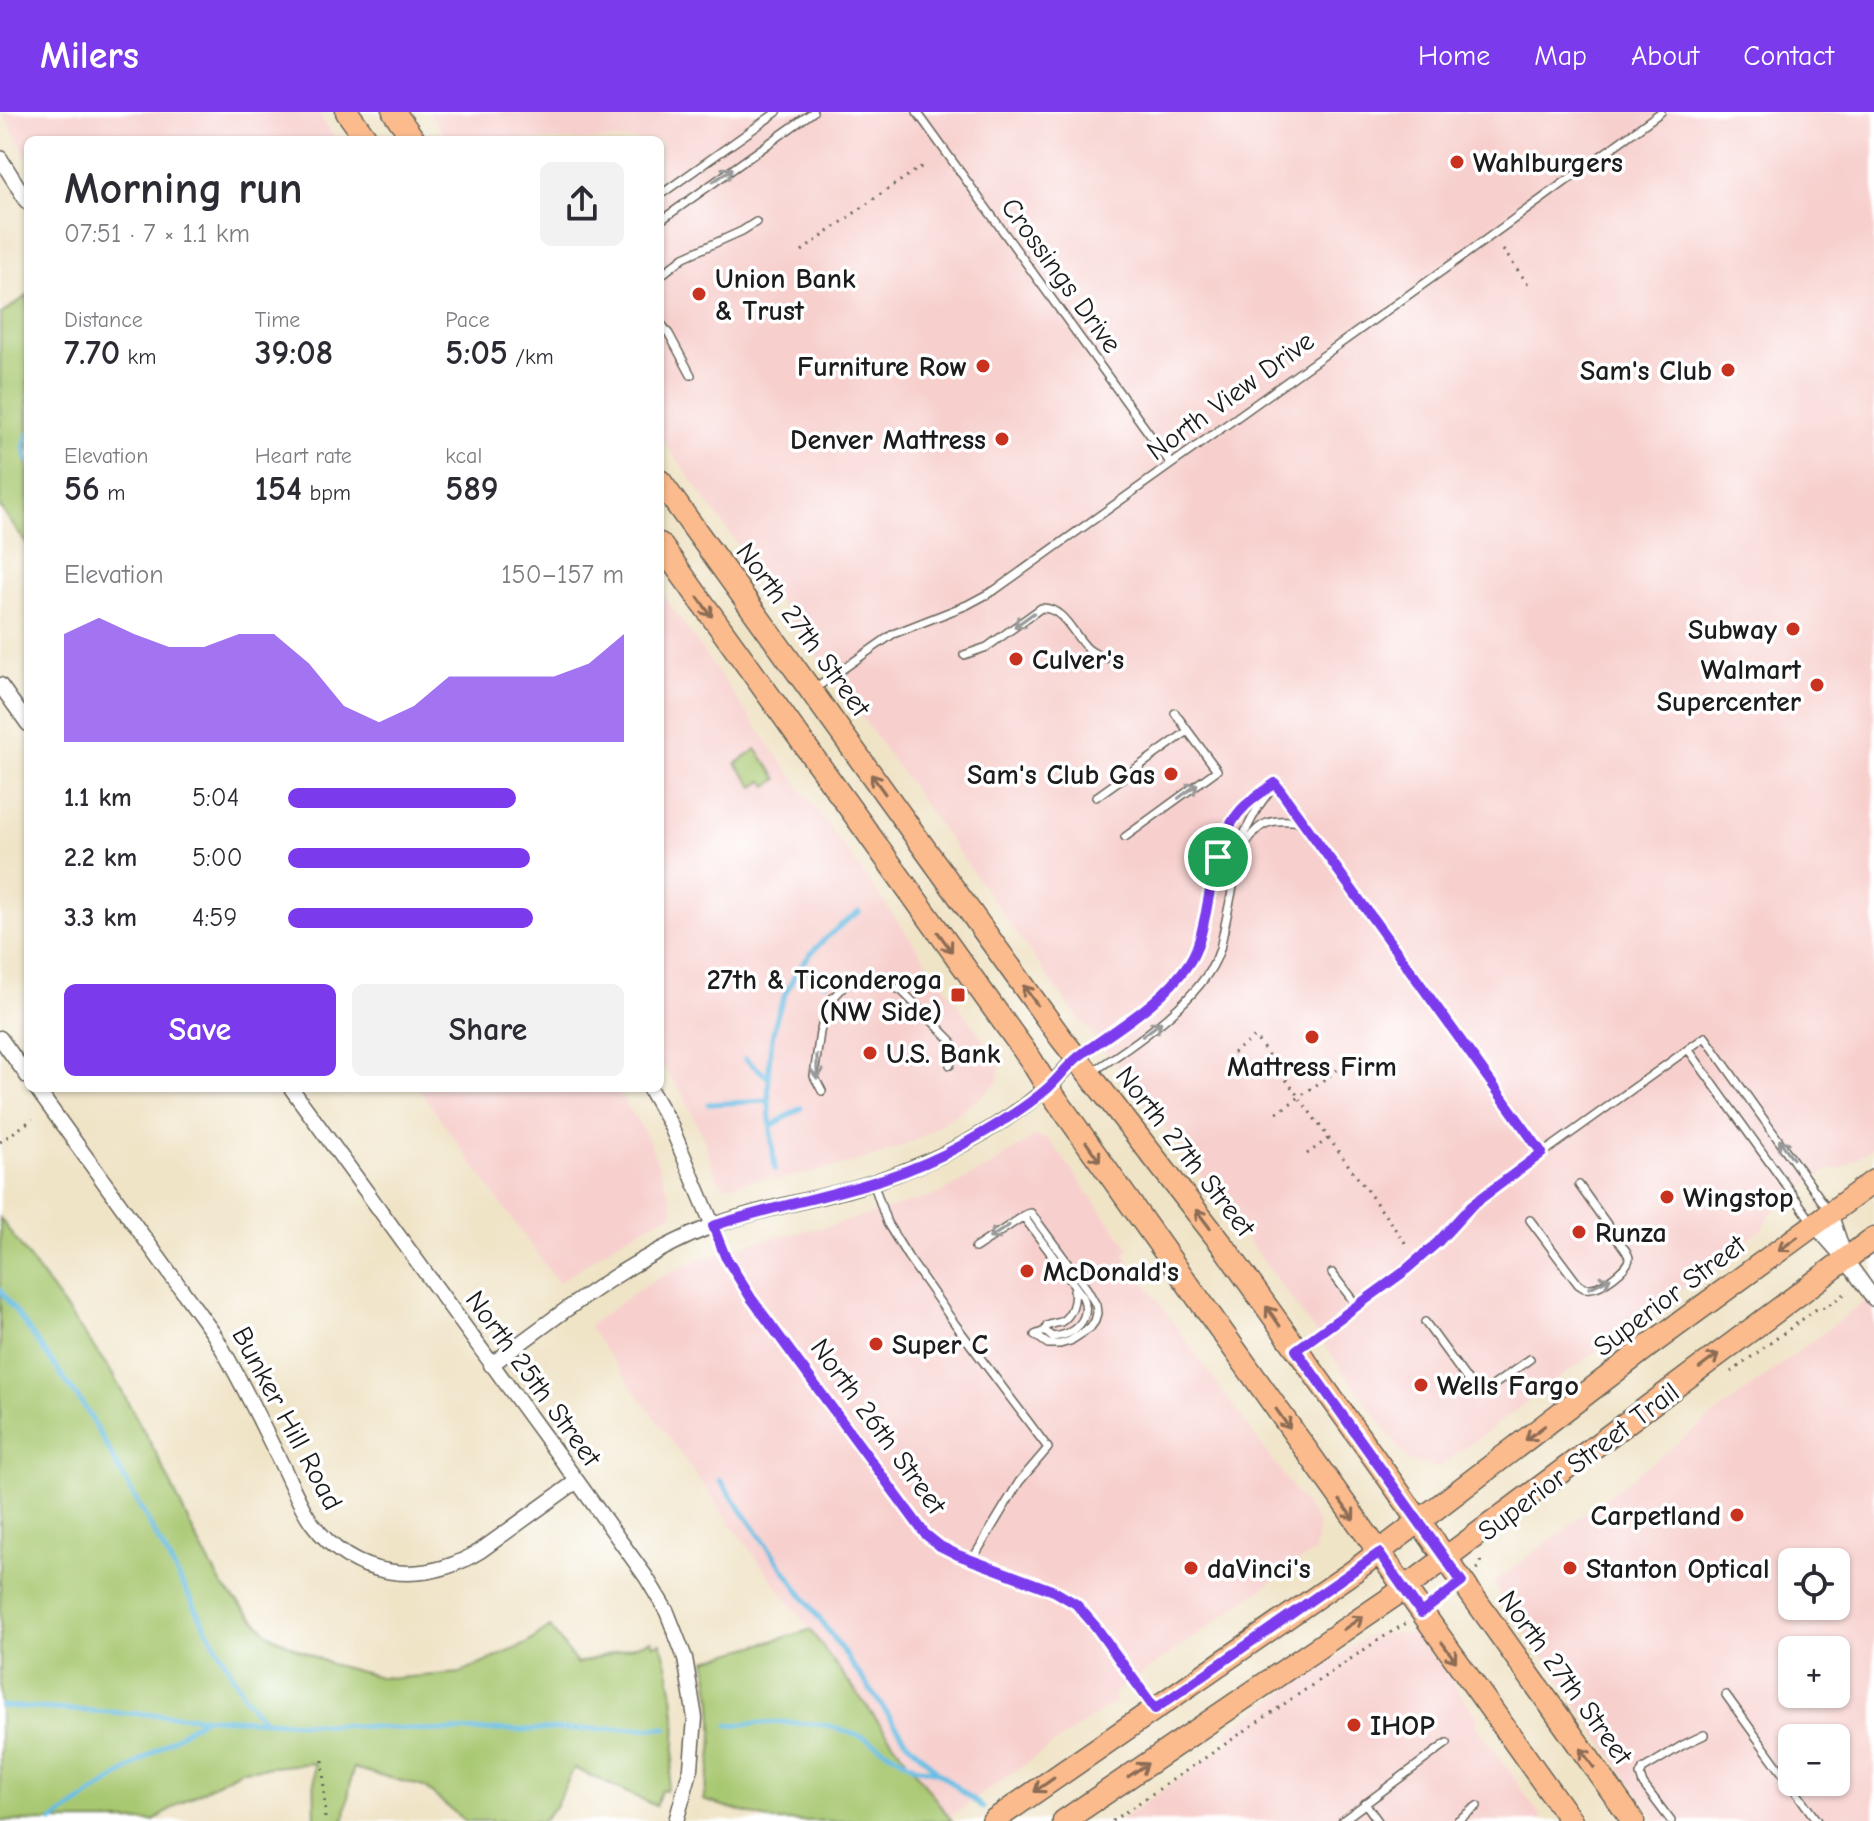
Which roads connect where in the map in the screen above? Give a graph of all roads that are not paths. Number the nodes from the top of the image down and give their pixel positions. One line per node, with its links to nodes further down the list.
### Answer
1 (347, 112): 7 (main road)
2 (394, 112): 8 (main road)
3 (777, 112): 10 (lane)
4 (813, 112): 12 (lane, one-way to 4)
5 (917, 112): 17 (lane, Crossings Drive)
6 (1661, 112): 17 (lane, North View Drive)
7 (364, 136)
8 (411, 136)
9 (0, 158): 11 (street)
10 (664, 192)
11 (24, 197)
12 (664, 218)
13 (756, 222): 14 (lane)
14 (664, 273)
15 (664, 327): 16 (lane)
16 (691, 375)
17 (1171, 464): 23 (lane, North View Drive)
18 (664, 487): 23 (main road, North 27th Street)
19 (664, 550): 37 (main road, one-way to 37)
20 (964, 655): 21 (lane, one-way to 20)
21 (1105, 659)
22 (0, 685): 25 (street)
23 (811, 691): 35 (main road, North 27th Street, one-way to 23)
24 (1175, 713): 26 (lane)
25 (24, 718)
26 (1188, 731): 28 (lane); 30 (lane, one-way to 26)
27 (1275, 783): 29 (lane); 31 (lane); 35 (lane)
28 (1096, 797)
29 (1303, 822): 31 (lane); 42 (lane)
30 (1125, 837)
31 (1239, 858): 35 (lane, one-way to 31)
32 (0, 1038): 36 (street)
33 (1688, 1049): 42 (lane); 47 (lane); 47 (lane, one-way to 33)
34 (950, 1065): 38 (lane, one-way to 38)
35 (1082, 1066): 37 (street); 59 (main road, North 27th Street, one-way to 35)
36 (24, 1071)
37 (1048, 1088): 44 (street); 64 (main road, one-way to 64)
38 (822, 1091)
39 (39, 1092): 62 (street, Bunker Hill Road)
40 (294, 1092): 61 (street, North 25th Street)
41 (651, 1092): 49 (street, North 26th Street)
42 (1542, 1153): 56 (lane)
43 (1874, 1181): 47 (main road, Superior Street)
44 (873, 1182): 49 (street); 66 (lane)
45 (1579, 1185): 48 (lane, one-way to 45)
46 (1023, 1216): 51 (lane, one-way to 51); 54 (lane); 58 (lane)
47 (1822, 1218): 52 (street); 63 (main road, Superior Street, one-way to 63)
48 (1530, 1220)
49 (713, 1226): 61 (street); 66 (lane, North 26th Street)
50 (1874, 1238): 52 (main road)
51 (975, 1248)
52 (1845, 1259): 55 (street); 65 (main road, one-way to 52)
53 (1332, 1273): 56 (lane)
54 (1071, 1281): 58 (lane); 58 (lane)
55 (1874, 1299)
56 (1357, 1306): 59 (lane)
57 (1425, 1322): 60 (lane)
58 (1045, 1331)
59 (1296, 1350): 63 (main road, North 27th Street)
60 (1530, 1359)
61 (491, 1365): 62 (street, North 25th Street)
62 (577, 1481): 76 (street, North 25th Street)
63 (1419, 1522): 64 (main road, Superior Street); 65 (main road, North 27th Street)
64 (1379, 1553): 67 (main road); 69 (main road, Superior Street)
65 (1445, 1559): 67 (main road); 81 (main road, North 27th Street, one-way to 65)
66 (972, 1560): 69 (lane, North 26th Street)
67 (1404, 1589): 74 (main road, one-way to 67); 80 (main road, one-way to 80)
68 (1726, 1695): 83 (lane)
69 (1155, 1709): 77 (main road, Superior Street, one-way to 77)
70 (1704, 1735): 82 (lane)
71 (1447, 1743): 72 (lane)
72 (1365, 1803): 75 (lane); 78 (lane)
73 (1477, 1806): 79 (lane)
74 (1072, 1819)
75 (1344, 1820)
76 (676, 1821)
77 (993, 1821)
78 (1378, 1821)
79 (1457, 1821)
80 (1571, 1821)
81 (1633, 1821)
82 (1671, 1821)
83 (1817, 1821)

